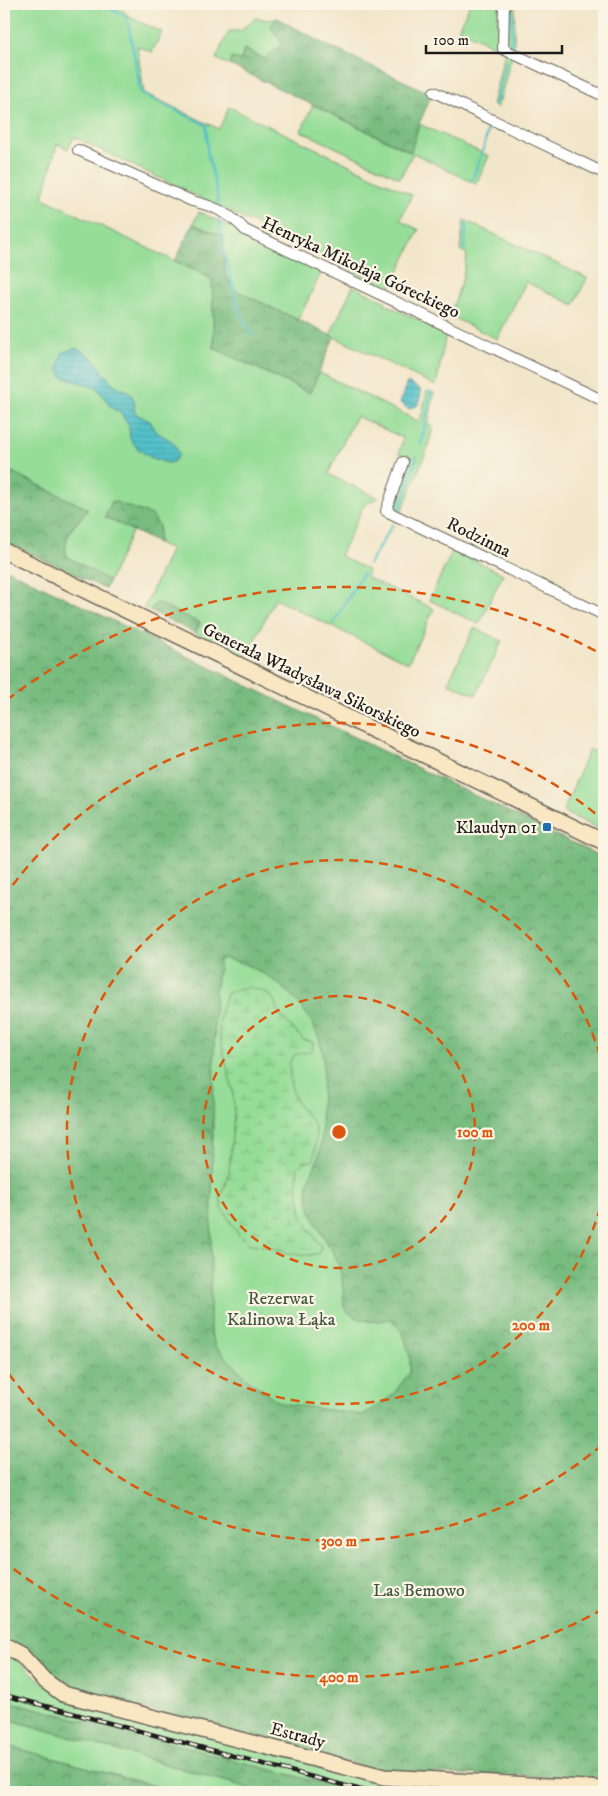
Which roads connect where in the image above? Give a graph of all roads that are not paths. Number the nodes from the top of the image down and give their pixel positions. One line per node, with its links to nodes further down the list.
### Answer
1 (504, 4): 3 (street)
2 (434, 92): 5 (street)
3 (604, 96)
4 (78, 150): 6 (street, Henryka Mikołaja Góreckiego)
5 (604, 173)
6 (604, 401)
7 (403, 462): 9 (street, Rodzinna)
8 (4, 550): 10 (main road, Generała Władysława Sikorskiego)
9 (604, 615)
10 (604, 842)
11 (4, 1646): 12 (main road, Estrady)
12 (603, 1788)

